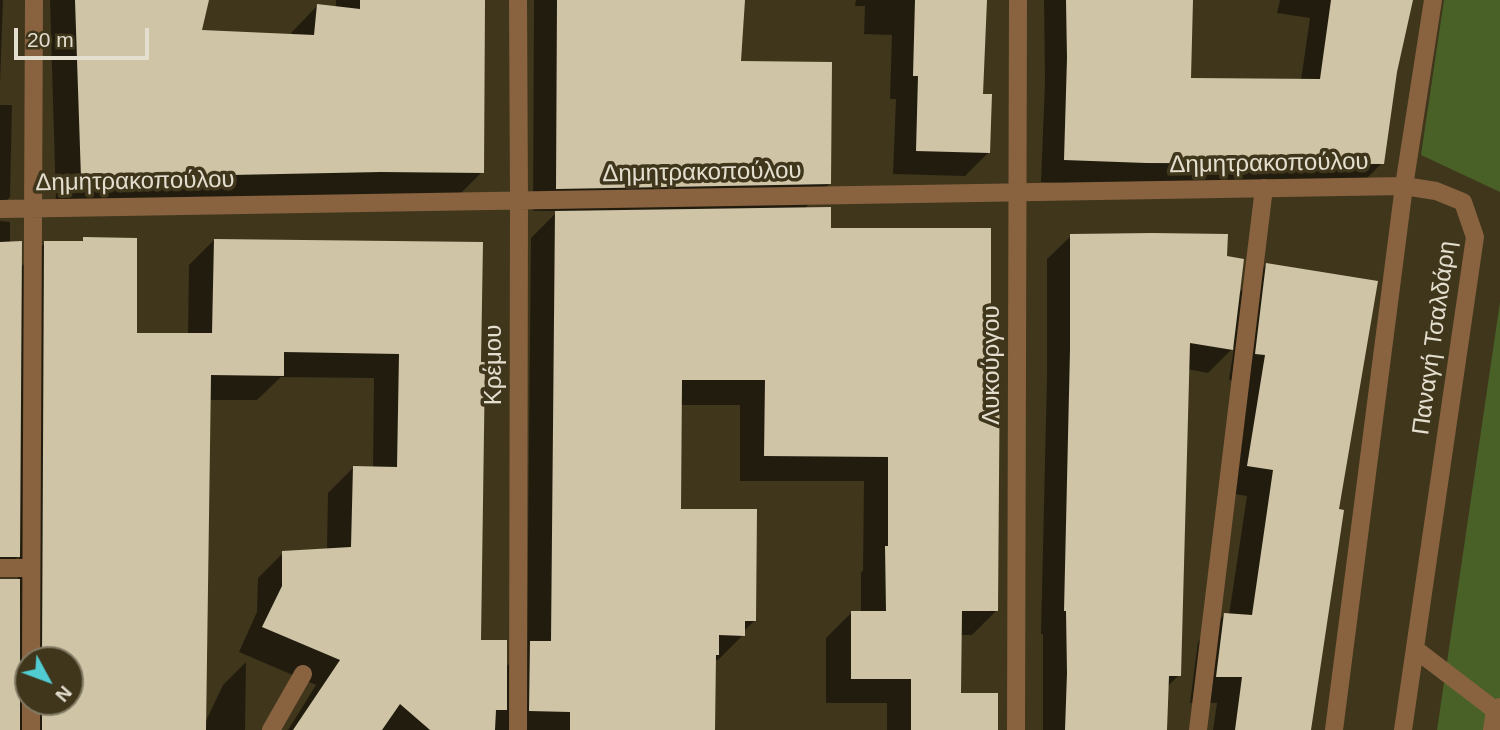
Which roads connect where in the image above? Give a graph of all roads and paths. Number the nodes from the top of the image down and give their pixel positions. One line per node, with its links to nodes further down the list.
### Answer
1 (34, 0): 9 (street)
2 (518, 0): 8 (street, Κρέμου)
3 (1018, 0): 7 (street, Λυκούργου)
4 (1433, 0): 5 (street)
5 (1404, 186): 6 (street, Δημητρακοπούλου); 14 (street, Παναγή Τσαλδάρη); 21 (street)
6 (1264, 188): 7 (street, Δημητρακοπούλου); 20 (street)
7 (1017, 192): 8 (street, Δημητρακοπούλου); 19 (street, Λυκούργου)
8 (519, 200): 9 (street, Δημητρακοπούλου); 18 (street, Κρέμου)
9 (33, 208): 10 (street, Δημητρακοπούλου); 12 (street)
10 (0, 209)
11 (0, 568): 12 (street)
12 (32, 568): 13 (street)
13 (31, 646)
14 (1415, 649): 16 (street); 22 (street, Παναγή Τσαλδάρη)
15 (303, 674): 17 (street)
16 (1497, 708): 23 (street)
17 (271, 730)
18 (518, 730)
19 (1016, 730)
20 (1198, 730)
21 (1334, 730)
22 (1403, 730)
23 (1492, 730)

